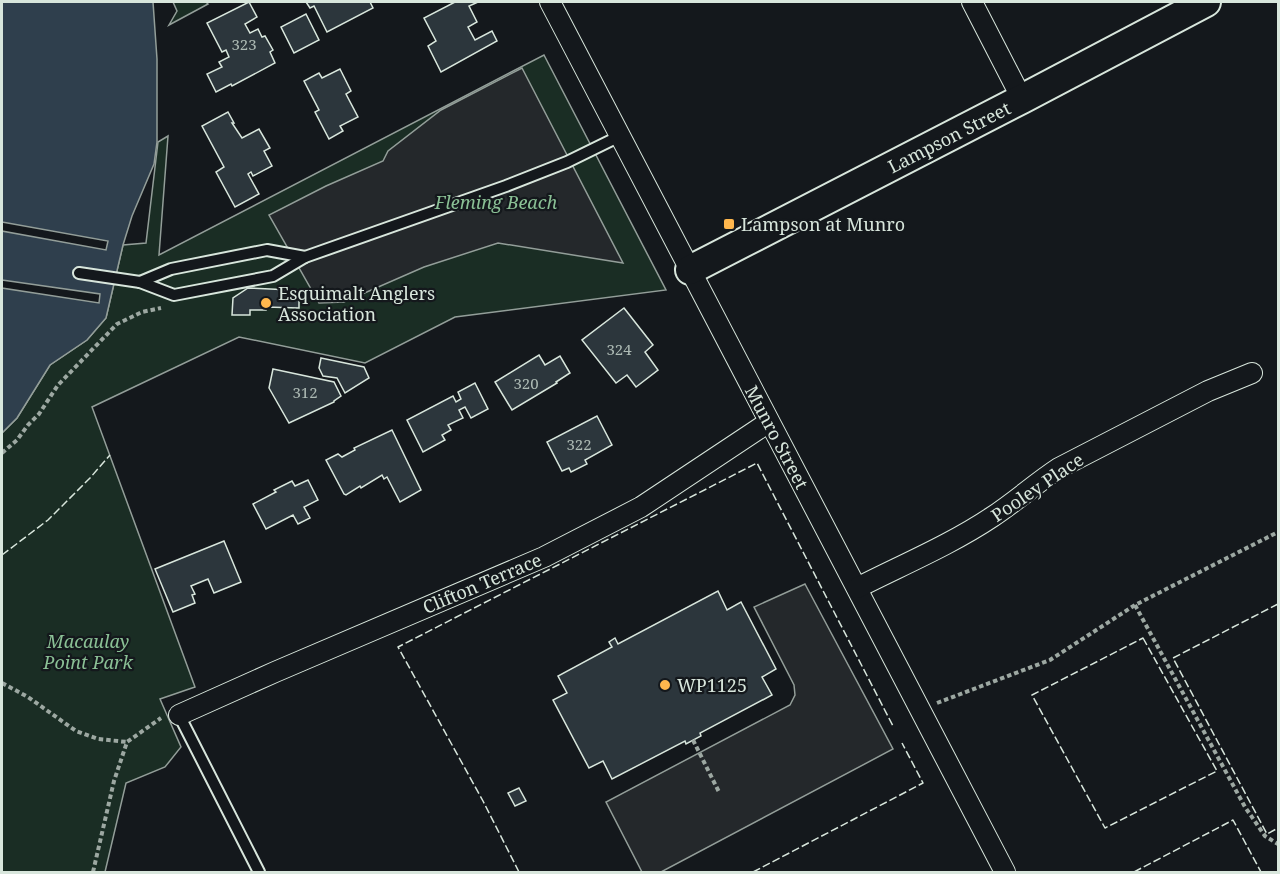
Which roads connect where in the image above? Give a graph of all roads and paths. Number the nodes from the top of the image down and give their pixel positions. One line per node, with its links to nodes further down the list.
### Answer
1 (550, 2): 5 (street, Munro Street)
2 (972, 2): 4 (street)
3 (1206, 2): 4 (street, Lampson Street)
4 (1022, 99): 7 (street, Lampson Street)
5 (620, 136): 6 (lane); 7 (street, Munro Street)
6 (305, 257): 9 (lane); 9 (lane)
7 (690, 270): 12 (street, Munro Street)
8 (79, 273): 9 (lane)
9 (140, 282)
10 (162, 308): 13 (path)
11 (1252, 373): 15 (street, Pooley Place)
12 (769, 422): 15 (street, Munro Street); 19 (street, Clifton Terrace)
13 (2, 453)
14 (1278, 532): 16 (path)
15 (857, 588): 18 (street, Munro Street)
16 (1135, 605): 18 (path); 23 (path)
17 (2, 683): 21 (path)
18 (920, 710): 26 (street, Munro Street)
19 (179, 715): 21 (path); 25 (lane)
20 (693, 740): 22 (path)
21 (127, 742): 24 (path)
22 (719, 792)
23 (1278, 844)
24 (93, 873)
25 (259, 873)
26 (1005, 873)

